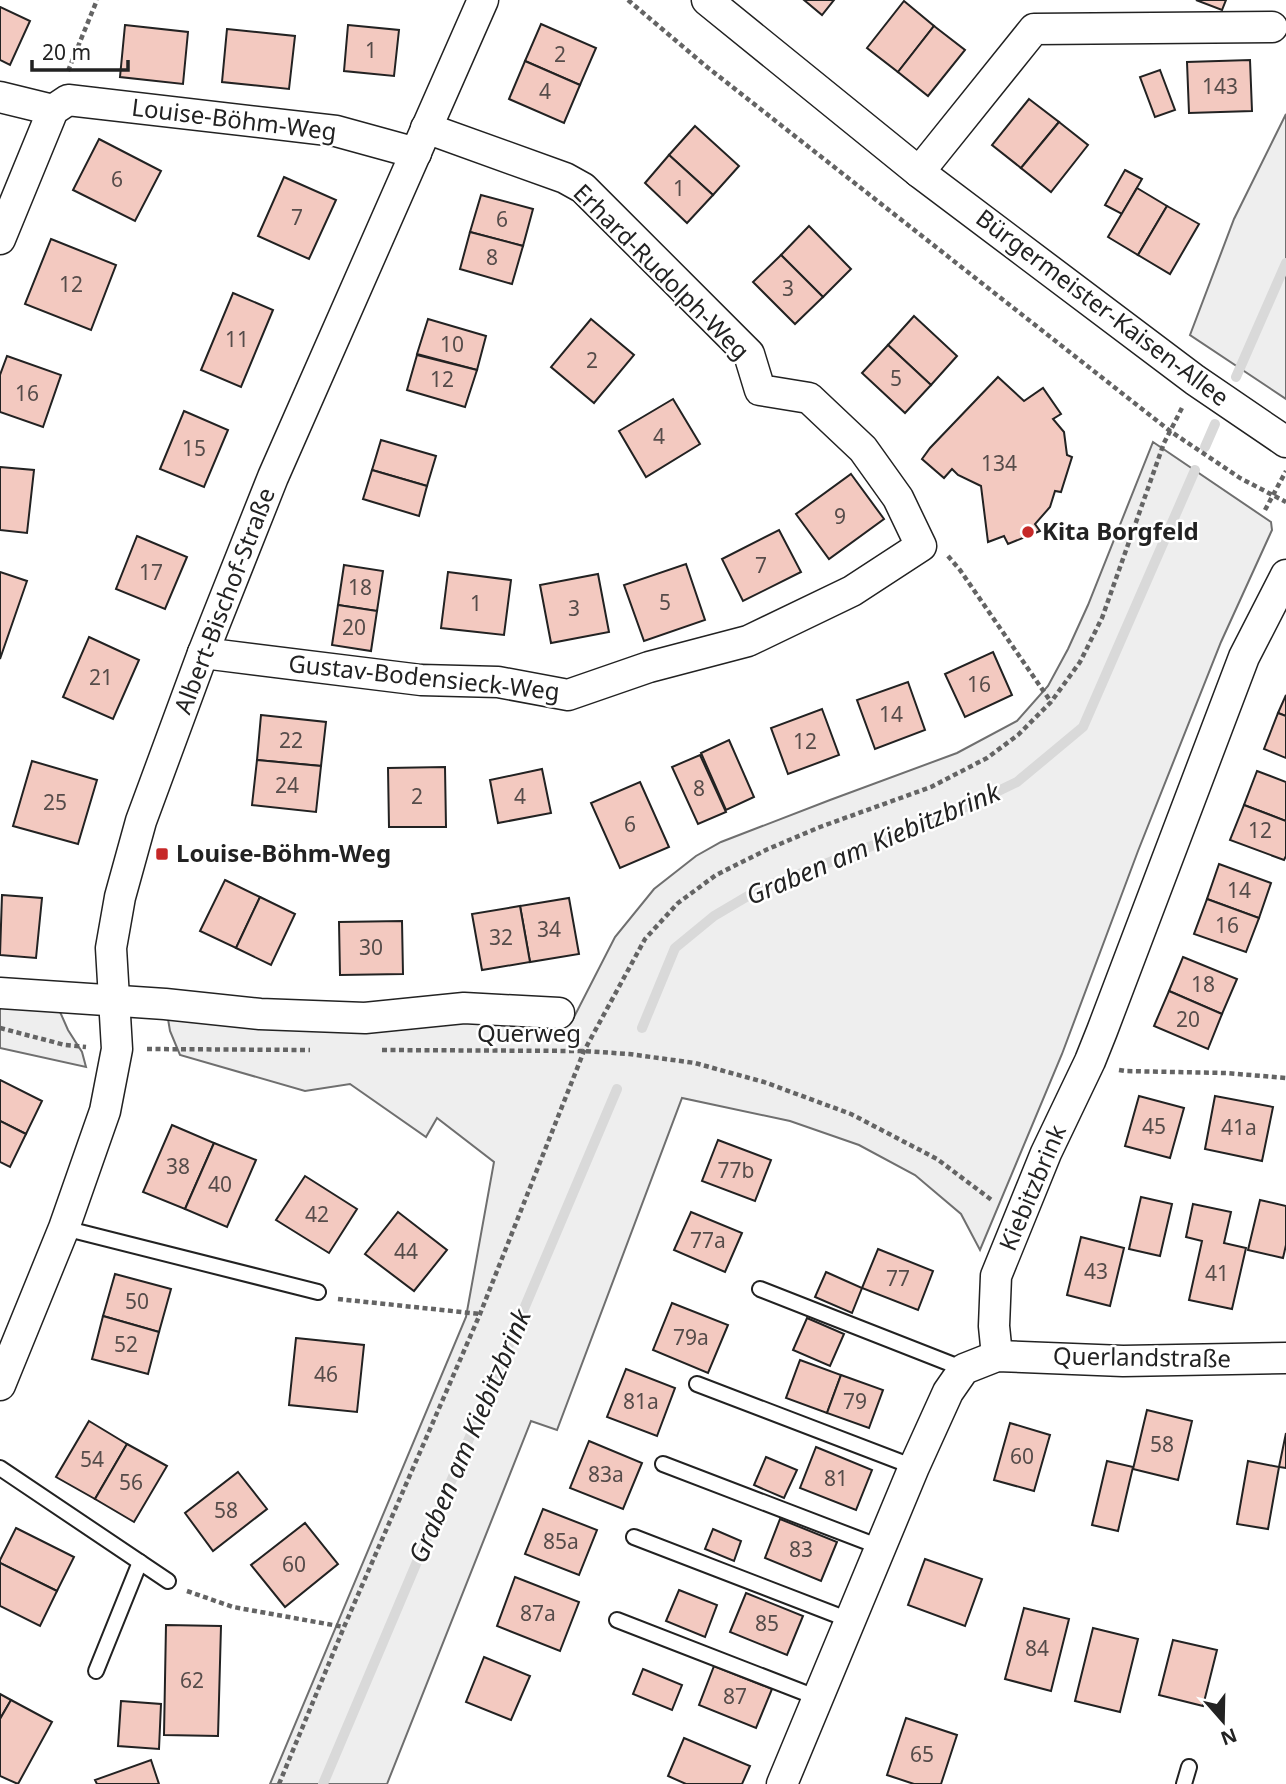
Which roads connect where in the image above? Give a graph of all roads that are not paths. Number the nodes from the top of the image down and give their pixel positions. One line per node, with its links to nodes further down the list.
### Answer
1 (484, 0): 6 (street, Albert-Bischof-Straße)
2 (707, 0): 7 (street, Bürgermeister-Kaisen-Allee)
3 (1272, 27): 7 (street)
4 (0, 97): 5 (street, Louise-Böhm-Weg)
5 (61, 105): 6 (street, Louise-Böhm-Weg); 8 (street)
6 (421, 140): 10 (street, Erhard-Rudolph-Weg); 12 (street, Albert-Bischof-Straße)
7 (919, 172): 9 (street, Bürgermeister-Kaisen-Allee)
8 (0, 239)
9 (1286, 442)
10 (921, 546): 12 (street, Gustav-Bodensieck-Weg)
11 (1286, 575): 19 (street, Kiebitzbrink)
12 (203, 653): 14 (street, Albert-Bischof-Straße)
13 (0, 993): 14 (street)
14 (113, 1001): 15 (street); 16 (street, Albert-Bischof-Straße)
15 (559, 1013)
16 (64, 1228): 18 (lane); 23 (street, Albert-Bischof-Straße)
17 (760, 1289): 21 (lane)
18 (318, 1292)
19 (997, 1356): 20 (street, Querlandstraße); 21 (street)
20 (1286, 1358)
21 (964, 1369): 25 (street)
22 (697, 1384): 25 (lane)
23 (0, 1385)
24 (663, 1464): 28 (lane)
25 (914, 1467): 28 (street)
26 (0, 1468): 29 (lane)
27 (634, 1537): 32 (lane)
28 (880, 1547): 32 (street)
29 (140, 1562): 30 (lane); 33 (lane)
30 (168, 1581)
31 (617, 1620): 34 (lane)
32 (852, 1620): 34 (street)
33 (96, 1671)
34 (818, 1698): 36 (street)
35 (1189, 1768): 37 (lane)
36 (782, 1784)
37 (1184, 1784)

